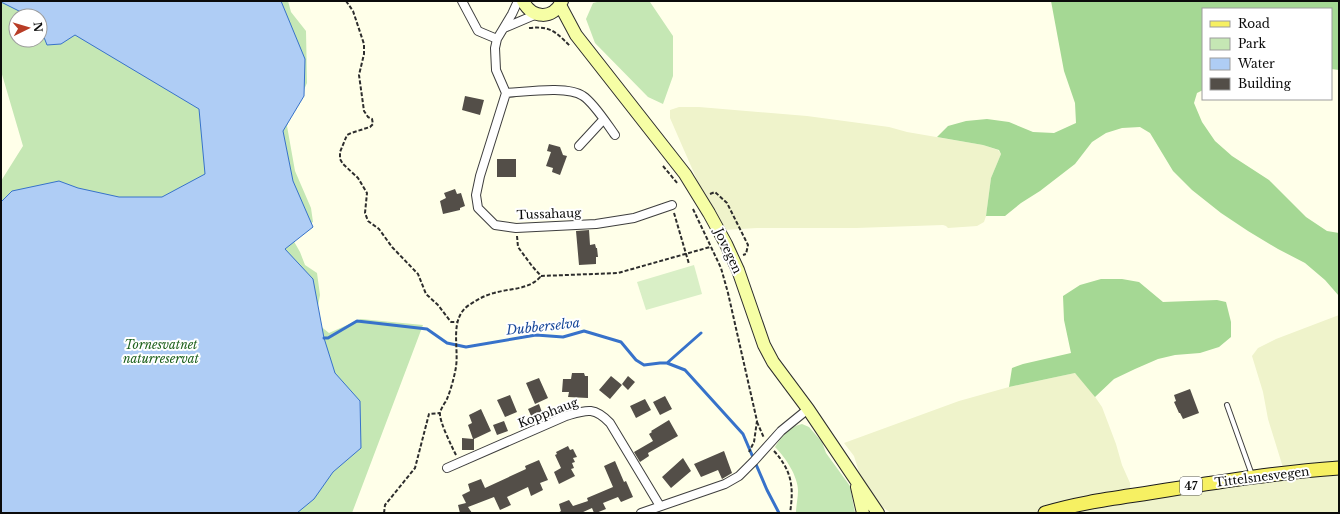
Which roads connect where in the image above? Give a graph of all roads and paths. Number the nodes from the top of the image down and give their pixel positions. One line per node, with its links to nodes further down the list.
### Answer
1 (346, 1): 28 (path)
2 (462, 1): 11 (street)
3 (518, 1): 8 (street)
4 (522, 1): 6 (street)
5 (561, 3): 7 (street); 10 (street, Jovegen)
6 (537, 14): 7 (street); 8 (street)
7 (550, 14): 10 (street, Jovegen)
8 (504, 28): 11 (street)
9 (524, 28): 12 (path)
10 (576, 36): 30 (street, Jovegen)
11 (497, 40): 13 (street)
12 (572, 48)
13 (506, 93): 14 (street); 22 (street, Tussahaug)
14 (603, 120): 15 (street); 16 (street)
15 (615, 135)
16 (578, 146)
17 (660, 161): 18 (path)
18 (679, 186)
19 (708, 195): 25 (path)
20 (672, 206): 22 (street, Tussahaug); 24 (path)
21 (692, 207): 23 (path)
22 (516, 228): 27 (path)
23 (710, 248): 24 (path); 32 (path)
24 (685, 254): 26 (path); 27 (path)
25 (743, 255)
26 (689, 264)
27 (541, 276): 28 (path)
28 (457, 322): 31 (path)
29 (1227, 405): 38 (lane)
30 (808, 409): 33 (street); 39 (street, Jovegen)
31 (440, 413): 34 (path); 41 (path)
32 (757, 421): 33 (path); 35 (path)
33 (768, 445): 35 (street); 43 (path)
34 (459, 462): 36 (street, Kopphaug); 40 (street, Kopphaug)
35 (754, 462): 40 (street)
36 (447, 468)
37 (1339, 468): 38 (main road, Tittelsnesvegen / 47)
38 (1252, 477): 46 (main road, Tittelsnesvegen / 47)
39 (856, 482): 44 (street, Jovegen); 45 (street, Jovegen)
40 (660, 506): 42 (street)
41 (384, 513)
42 (641, 513)
43 (790, 513)
44 (863, 513)
45 (878, 513)
46 (1045, 513)

